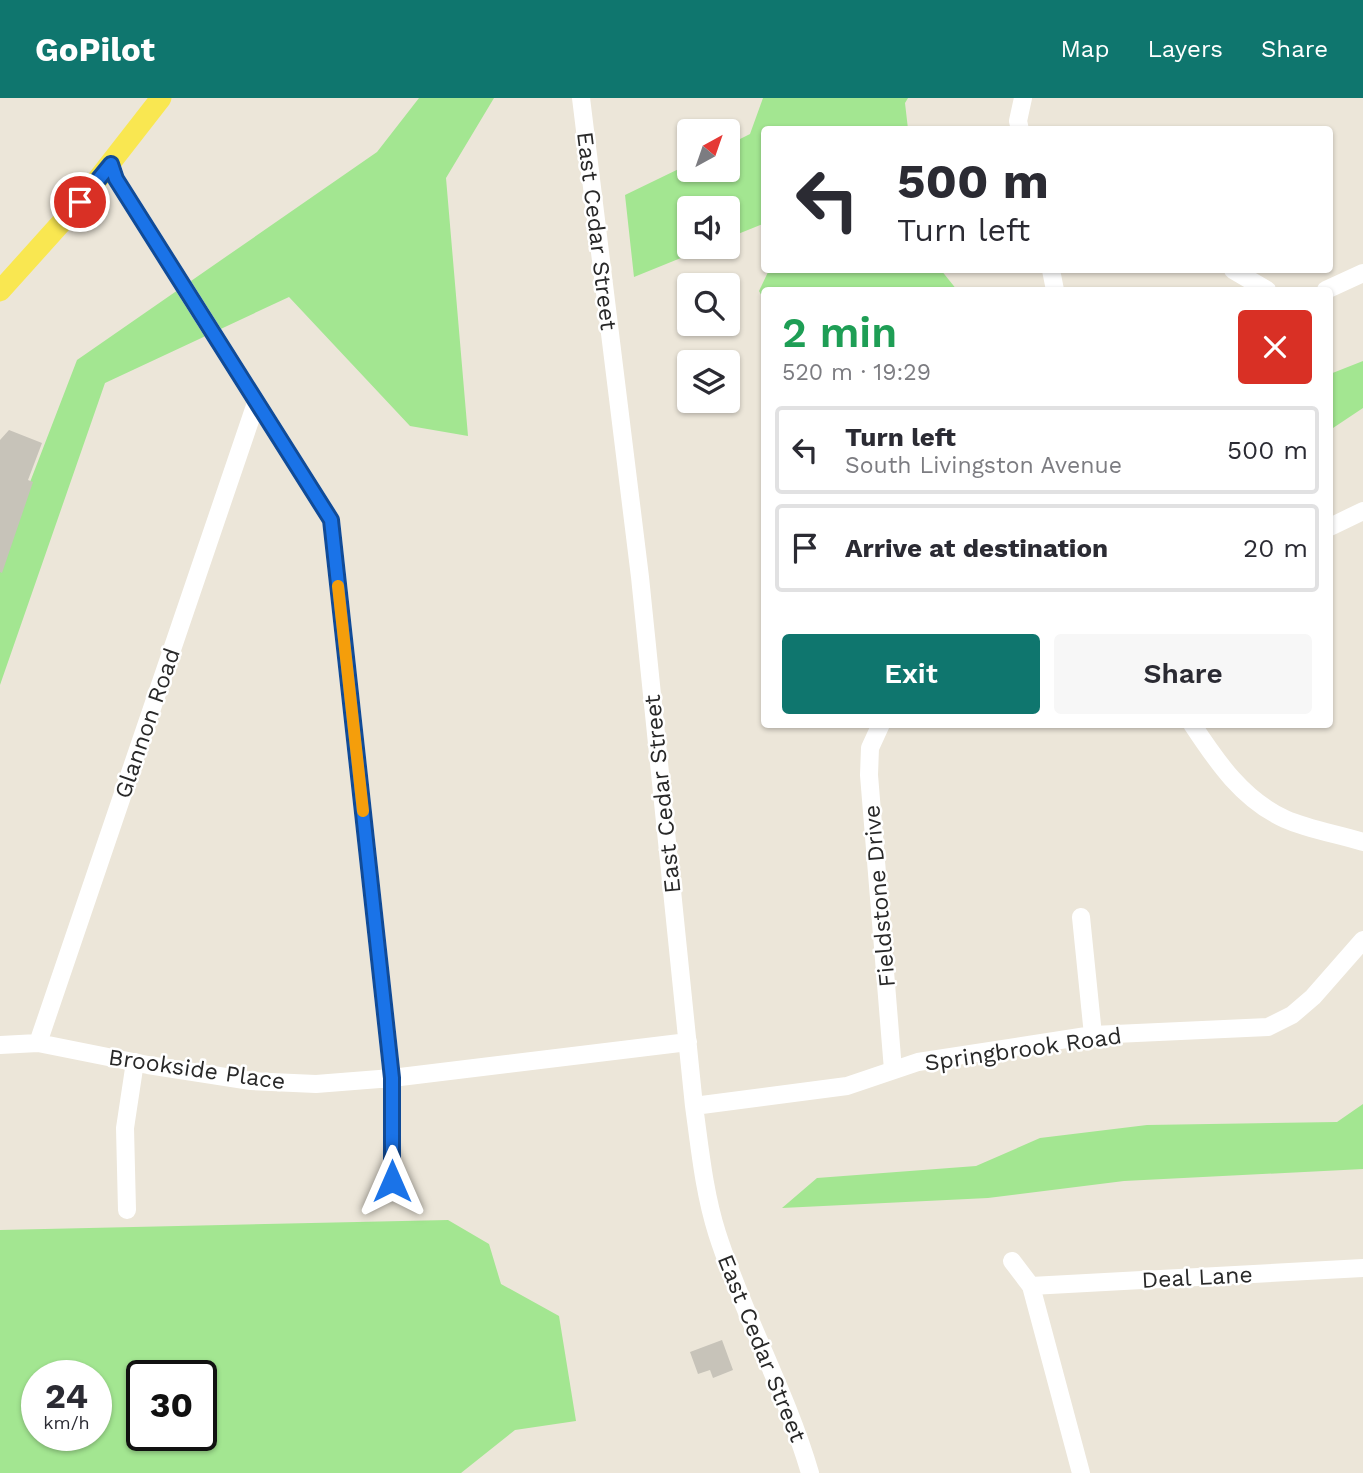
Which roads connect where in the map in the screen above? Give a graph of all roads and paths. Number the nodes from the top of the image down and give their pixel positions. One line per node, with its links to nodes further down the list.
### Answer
1 (161, 98): 5 (main road)
2 (581, 98): 20 (street, East Cedar Street)
3 (1023, 98): 4 (street)
4 (1019, 126)
5 (111, 164): 8 (main road); 11 (street)
6 (1238, 273): 9 (street)
7 (1363, 273): 10 (street)
8 (3, 280)
9 (1262, 287)
10 (1333, 287)
11 (256, 403): 21 (street, Glannon Road); 25 (street)
12 (1363, 511): 13 (street)
13 (1333, 526)
14 (879, 728): 24 (street, Fieldstone Drive)
15 (1195, 728): 16 (street)
16 (1363, 842)
17 (1081, 916): 19 (street)
18 (1363, 940): 19 (street, Springbrook Road)
19 (1093, 1035): 24 (street, Springbrook Road)
20 (688, 1042): 25 (street, Brookside Place); 26 (street, East Cedar Street)
21 (38, 1043): 22 (street, Brookside Place); 23 (street, Brookside Place)
22 (0, 1045)
23 (135, 1062): 25 (street, Brookside Place); 28 (street)
24 (893, 1070): 26 (street, Springbrook Road)
25 (392, 1078): 27 (street)
26 (694, 1107): 32 (street, East Cedar Street)
27 (392, 1181)
28 (127, 1210)
29 (1012, 1261): 31 (street)
30 (1363, 1268): 31 (street, Deal Lane)
31 (1031, 1286): 33 (street)
32 (810, 1473)
33 (1081, 1473)

